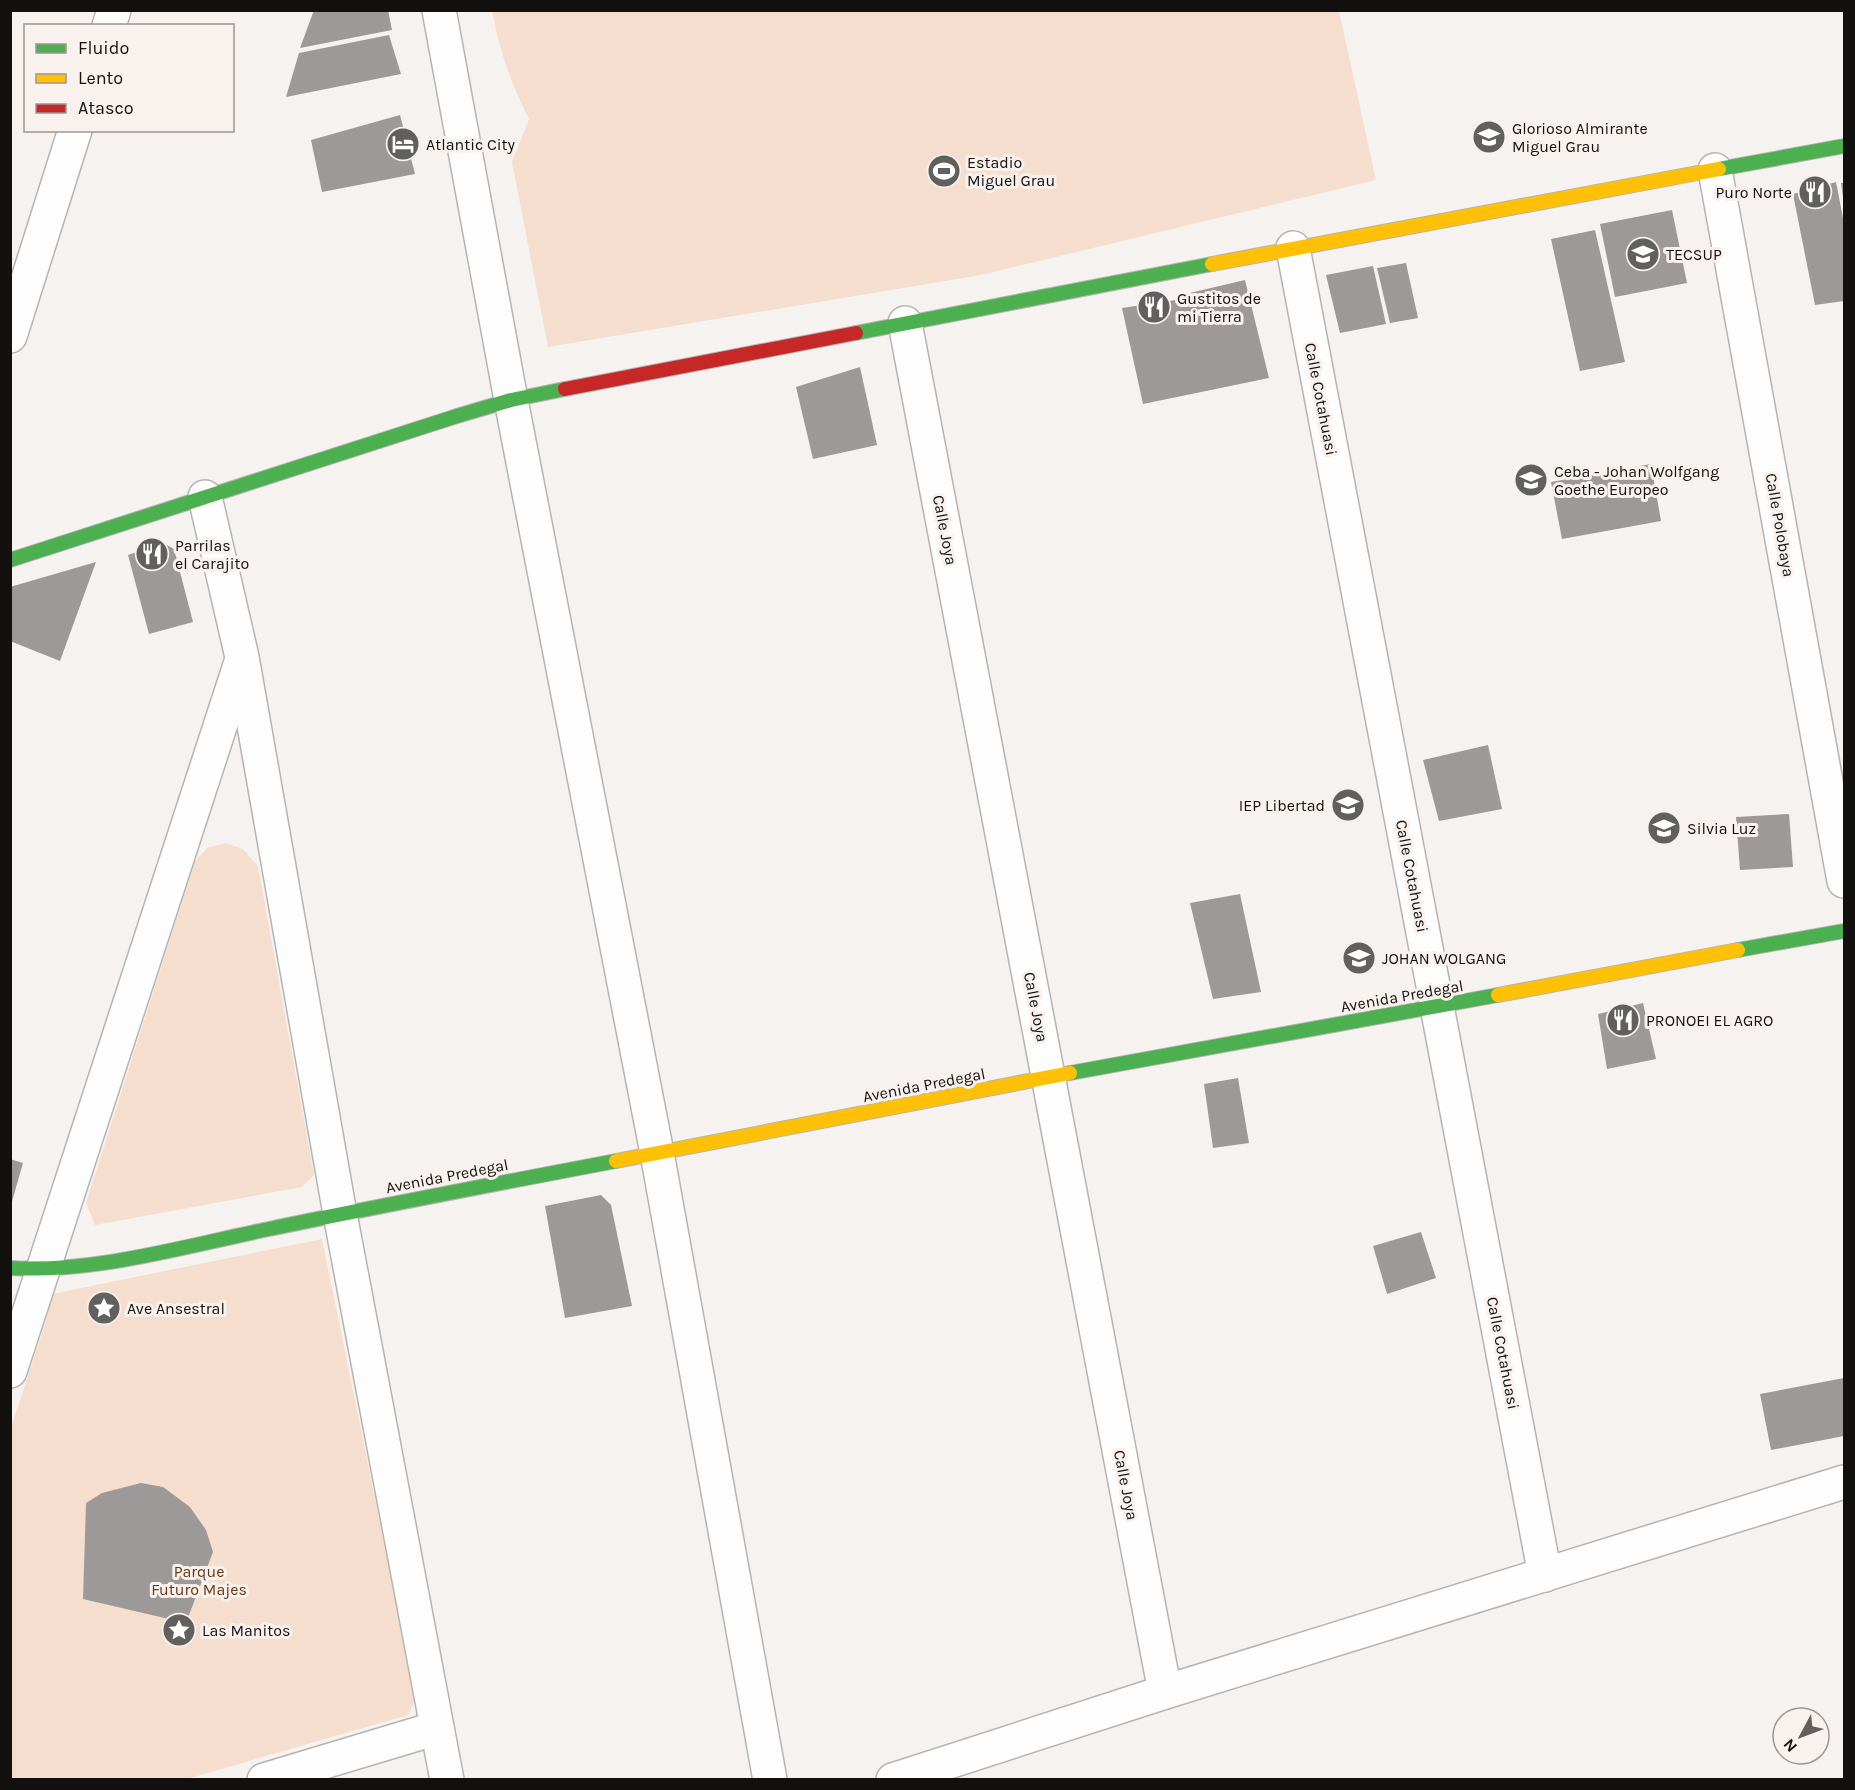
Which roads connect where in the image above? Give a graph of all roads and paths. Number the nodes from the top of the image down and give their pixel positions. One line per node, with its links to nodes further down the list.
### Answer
1 (439, 10): 8 (street)
2 (74, 132): 7 (street)
3 (1845, 146): 4 (street)
4 (1714, 170): 5 (street); 12 (street, Calle Polobaya)
5 (1293, 248): 6 (street); 14 (street, Calle Cotahuasi)
6 (905, 323): 8 (street); 15 (street, Calle Joya)
7 (10, 336)
8 (511, 400): 9 (street); 16 (street)
9 (205, 496): 10 (street); 11 (street)
10 (10, 560)
11 (242, 657): 17 (street); 19 (street)
12 (1845, 881)
13 (1845, 931): 14 (street, Avenida Predegal)
14 (1437, 1006): 15 (street, Avenida Predegal); 22 (street, Calle Cotahuasi)
15 (1050, 1077): 16 (street, Avenida Predegal); 23 (street, Calle Joya)
16 (657, 1153): 17 (street, Avenida Predegal); 27 (street)
17 (340, 1214): 19 (street, Avenida Predegal); 24 (street)
18 (10, 1268): 19 (street, Avenida Predegal)
19 (44, 1270): 20 (street)
20 (10, 1371)
21 (1845, 1482): 22 (street)
22 (1545, 1575): 23 (street)
23 (1165, 1692): 28 (street)
24 (437, 1728): 25 (street); 26 (street)
25 (264, 1779)
26 (447, 1779)
27 (770, 1779)
28 (893, 1779)

